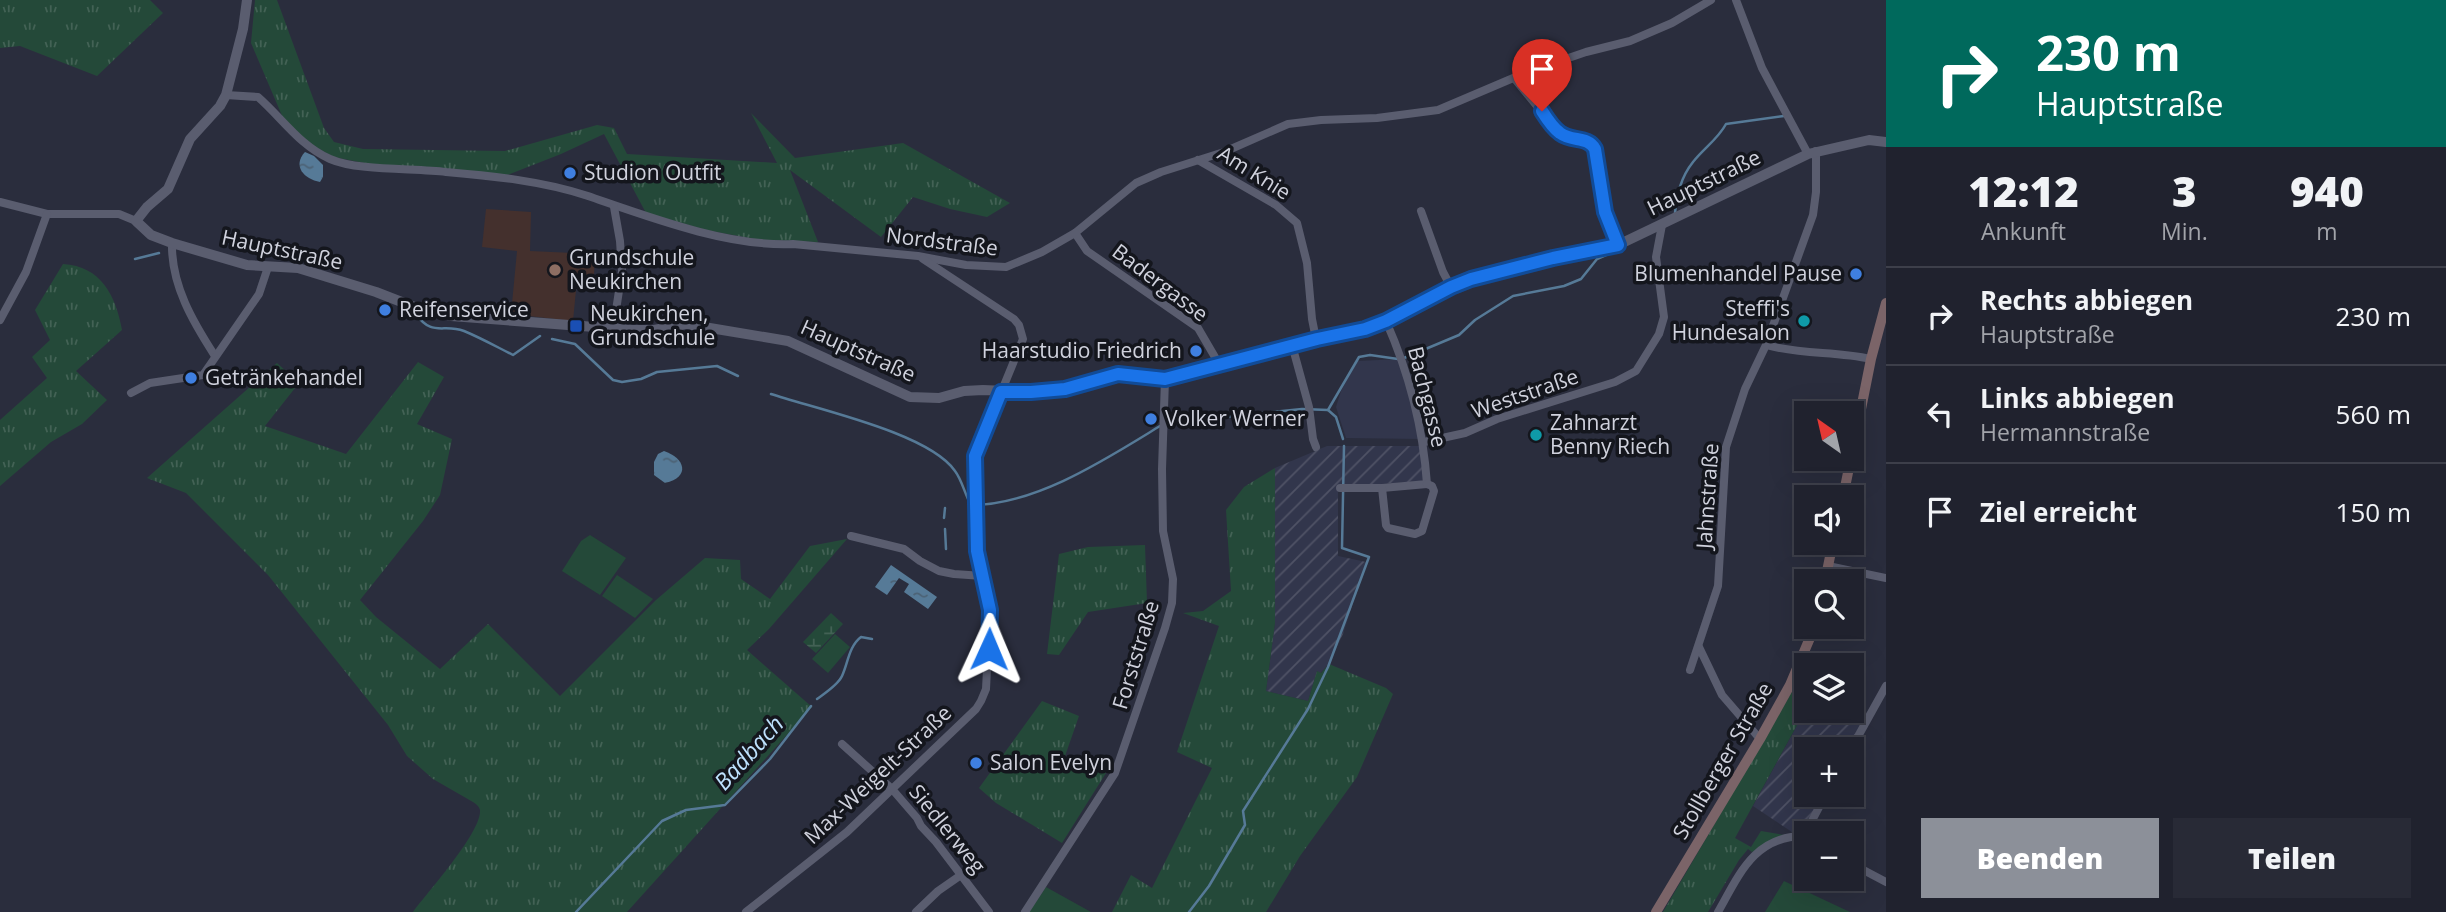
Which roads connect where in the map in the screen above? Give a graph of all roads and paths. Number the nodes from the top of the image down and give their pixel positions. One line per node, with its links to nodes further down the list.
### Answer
1 (247, 0): 5 (street)
2 (1711, 0): 4 (street, Nordstraße)
3 (1736, 0): 7 (street)
4 (1514, 78): 8 (street, Nordstraße); 17 (street)
5 (226, 94): 10 (street, Nordstraße); 13 (street)
6 (1886, 142): 7 (street, Hauptstraße)
7 (1812, 152): 14 (street, Hauptstraße); 27 (street, Jahnstraße)
8 (1198, 160): 15 (street, Nordstraße); 25 (street, Am Knie)
9 (0, 202): 12 (street, Hauptstraße)
10 (614, 207): 18 (street, Nordstraße); 24 (street)
11 (1421, 211): 20 (street)
12 (47, 214): 13 (street, Hauptstraße); 22 (street)
13 (136, 221): 16 (street, Hauptstraße)
14 (1662, 225): 17 (street, Hauptstraße); 35 (street, Weststraße)
15 (1076, 233): 18 (street, Nordstraße); 30 (street, Badergasse)
16 (172, 243): 19 (street, Hauptstraße); 28 (street)
17 (1618, 245): 20 (street, Hauptstraße)
18 (918, 256): 32 (street, Max-Weigelt-Straße)
19 (268, 267): 24 (street, Hauptstraße); 28 (street)
20 (1451, 287): 23 (street, Hauptstraße)
21 (1886, 303): 29 (main road)
22 (0, 320)
23 (1386, 321): 25 (street, Hauptstraße); 35 (street, Bachgasse)
24 (612, 330): 32 (street, Hauptstraße)
25 (1317, 339): 26 (street, Hauptstraße)
26 (1292, 345): 30 (street, Hauptstraße); 36 (street)
27 (1766, 345): 29 (street); 47 (street, Jahnstraße)
28 (215, 356): 33 (street)
29 (1871, 359): 34 (main road)
30 (1219, 365): 31 (street, Hauptstraße)
31 (1165, 379): 32 (street, Hauptstraße); 61 (street, Forststraße)
32 (1001, 392): 44 (street, Max-Weigelt-Straße)
33 (131, 393)
34 (1862, 401)
35 (1424, 442): 37 (street, Bachgasse)
36 (1316, 447)
37 (1427, 484): 39 (street); 39 (street, Bachgasse)
38 (1344, 488): 39 (street)
39 (1382, 488)
40 (852, 536): 44 (street)
41 (1830, 555): 42 (main road)
42 (1828, 566): 43 (main road); 45 (street)
43 (1827, 569)
44 (984, 576): 53 (street, Max-Weigelt-Straße)
45 (1886, 578)
46 (1811, 639): 51 (main road, Stollberger Straße)
47 (1699, 647): 48 (street, Jahnstraße); 51 (street)
48 (1690, 670)
49 (1886, 686): 50 (street)
50 (1858, 737)
51 (1760, 739): 62 (main road, Stollberger Straße)
52 (842, 744): 53 (street, Siedlerweg)
53 (892, 789): 56 (street, Siedlerweg); 58 (street, Max-Weigelt-Straße)
54 (1794, 836): 63 (street)
55 (1864, 870): 57 (street)
56 (961, 875): 59 (street); 60 (street, Siedlerweg)
57 (1886, 882)
58 (746, 912)
59 (916, 912)
60 (989, 912)
61 (1025, 912)
62 (1656, 912)
63 (1718, 912)

